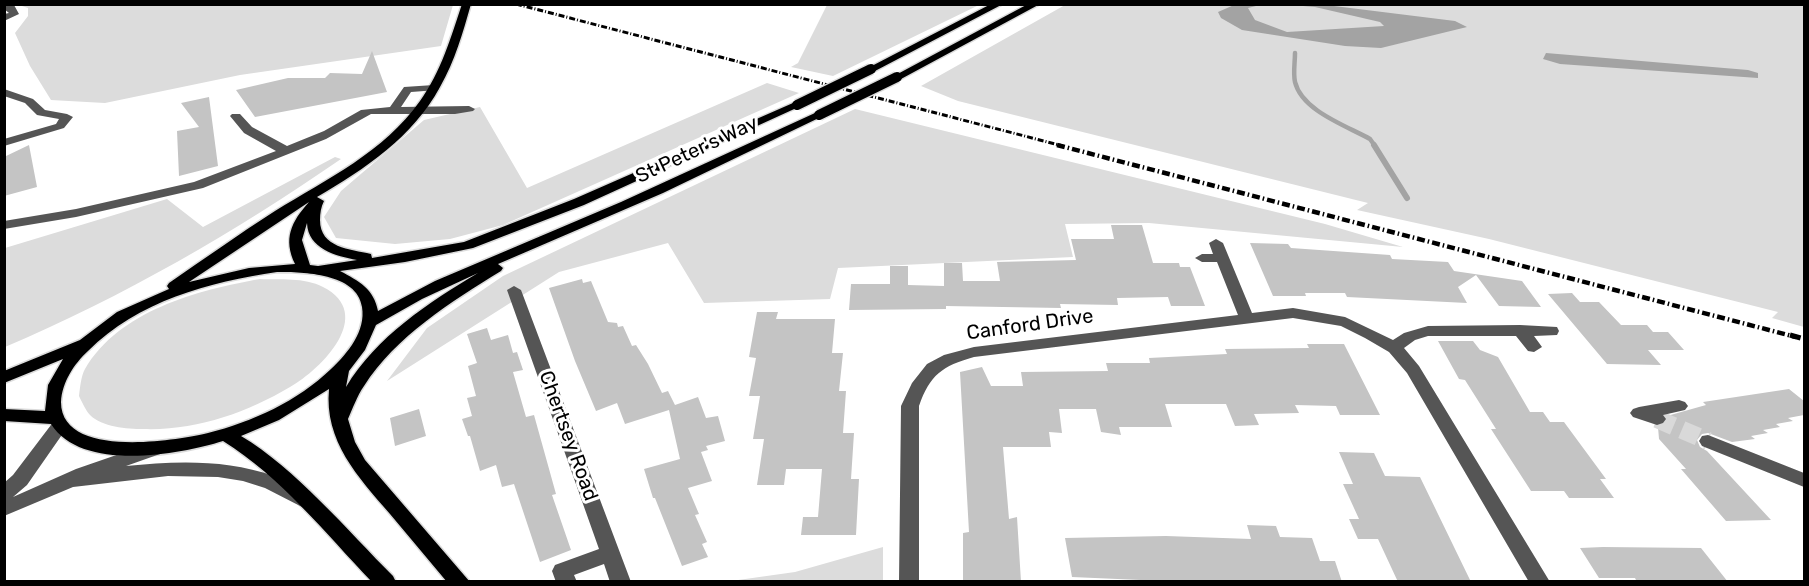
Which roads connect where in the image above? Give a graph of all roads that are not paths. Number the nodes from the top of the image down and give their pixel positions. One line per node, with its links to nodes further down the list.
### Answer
1 (999, 4): 19 (main road, St Peter's Way, bridge)
2 (1036, 4): 17 (main road, St Peter's Way, bridge)
3 (4, 6): 5 (street)
4 (466, 9): 6 (main road)
5 (4, 18)
6 (434, 88): 9 (street); 10 (main road)
7 (4, 92): 12 (street)
8 (469, 109): 10 (street)
9 (393, 110): 10 (street); 13 (street)
10 (419, 111): 14 (main road)
11 (236, 116): 13 (street)
12 (4, 144)
13 (286, 151): 16 (street)
14 (336, 182): 15 (main road); 24 (main road)
15 (315, 204): 19 (main road); 22 (main road)
16 (4, 225)
17 (562, 233): 26 (main road, St Peter's Way); 36 (main road)
18 (1216, 243): 21 (street)
19 (405, 258): 22 (main road, St Peter's Way)
20 (1202, 258): 21 (street)
21 (1222, 258): 25 (street)
22 (311, 269): 24 (main road, St Peter's Way); 26 (main road)
23 (514, 290): 47 (street, Chertsey Road)
24 (151, 301): 29 (main road)
25 (1248, 319): 31 (street, Canford Drive); 52 (street, Canford Drive)
26 (371, 322): 32 (main road)
27 (1520, 330): 28 (street); 30 (street); 31 (street)
28 (1551, 331)
29 (89, 341): 33 (main road); 38 (main road)
30 (1534, 347)
31 (1395, 348): 53 (street, Canford Drive)
32 (341, 370): 36 (main road); 39 (main road)
33 (4, 378)
34 (1679, 405): 37 (street)
35 (4, 415): 38 (main road)
36 (339, 419): 49 (main road)
37 (1657, 419)
38 (58, 422): 41 (main road); 44 (street)
39 (225, 434): 41 (main road); 45 (main road)
40 (1708, 441): 43 (street)
41 (154, 449): 42 (street)
42 (69, 480): 45 (street); 46 (street)
43 (1804, 480)
44 (4, 494)
45 (307, 503): 48 (main road)
46 (4, 509)
47 (610, 553): 50 (street); 51 (street, Chertsey Road)
48 (386, 582)
49 (460, 582)
50 (567, 582)
51 (621, 582)
52 (909, 582)
53 (1540, 582)

